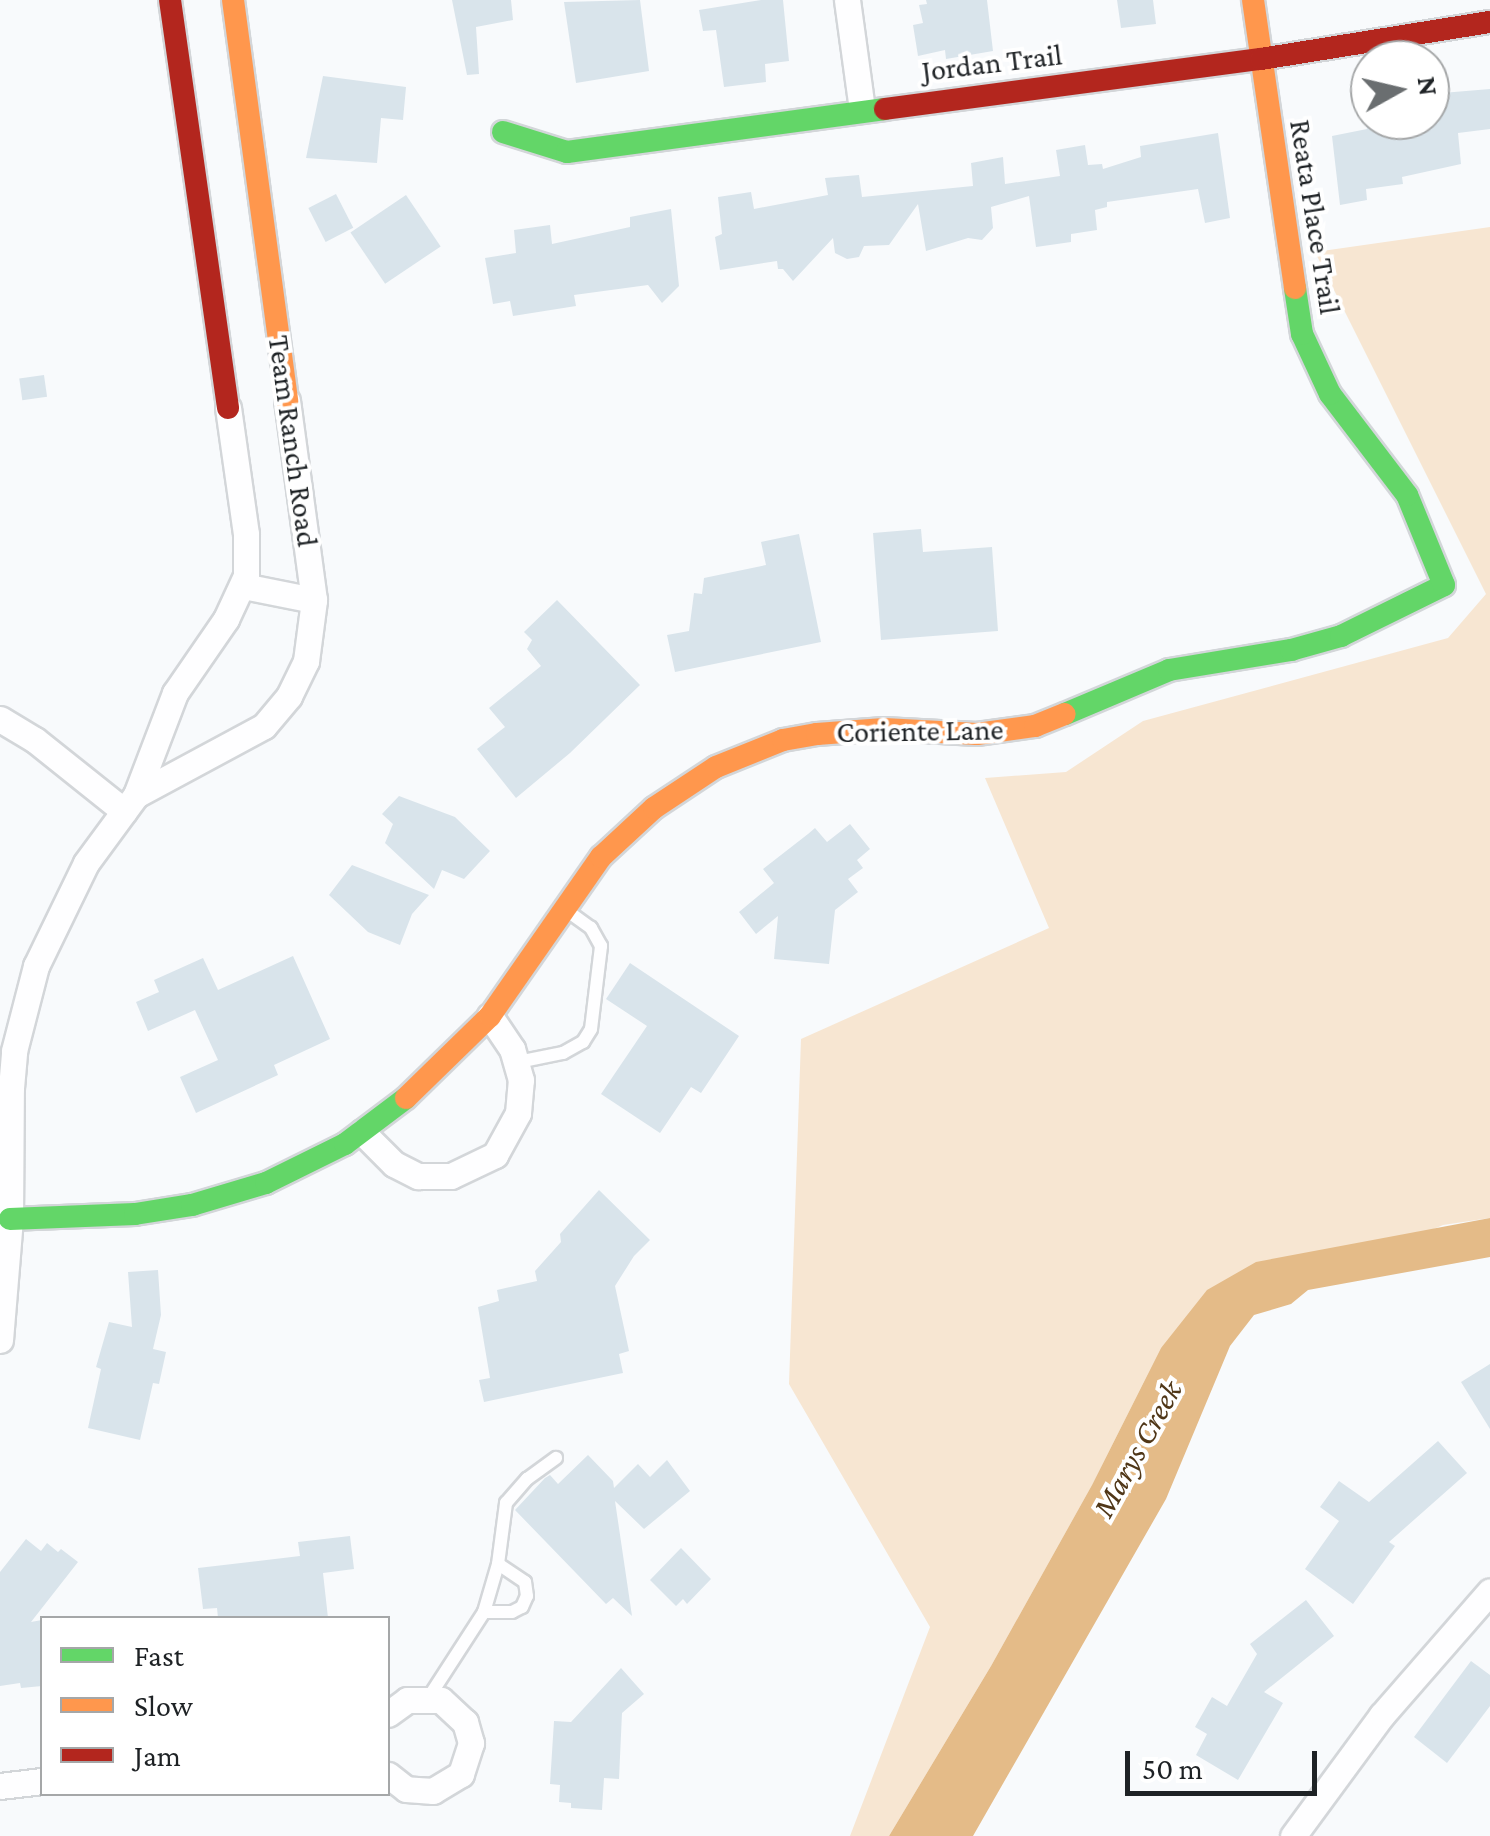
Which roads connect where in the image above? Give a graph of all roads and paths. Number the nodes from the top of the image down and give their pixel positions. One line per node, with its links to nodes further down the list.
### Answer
1 (170, 0): 10 (street, Team Ranch Road)
2 (232, 0): 9 (street, Team Ranch Road)
3 (848, 0): 7 (street)
4 (1253, 0): 6 (street, Reata Place Trail)
5 (1490, 22): 6 (street, Jordan Trail)
6 (1261, 59): 7 (street, Jordan Trail); 11 (street, Reata Place Trail)
7 (862, 109): 8 (street, Jordan Trail)
8 (503, 132)
9 (286, 401): 13 (street, Team Ranch Road)
10 (228, 408): 12 (street, Team Ranch Road)
11 (1444, 585): 16 (street, Coriente Lane)
12 (243, 586): 13 (street); 15 (street, Team Ranch Road)
13 (314, 600): 15 (street, Team Ranch Road)
14 (0, 719): 15 (street)
15 (130, 803): 20 (street, Team Ranch Road)
16 (564, 909): 17 (street, Coriente Lane); 18 (lane)
17 (490, 1016): 18 (street); 19 (street, Coriente Lane)
18 (518, 1062): 19 (street)
19 (362, 1132): 20 (street, Coriente Lane)
20 (10, 1220): 21 (street, Team Ranch Road)
21 (0, 1340)
22 (556, 1458): 23 (lane)
23 (498, 1564): 25 (lane); 25 (lane)
24 (1490, 1591): 31 (street)
25 (484, 1612): 26 (lane)
26 (429, 1697): 27 (street); 28 (street)
27 (390, 1713)
28 (390, 1777)
29 (40, 1782): 30 (street)
30 (0, 1786)
31 (1293, 1836)

